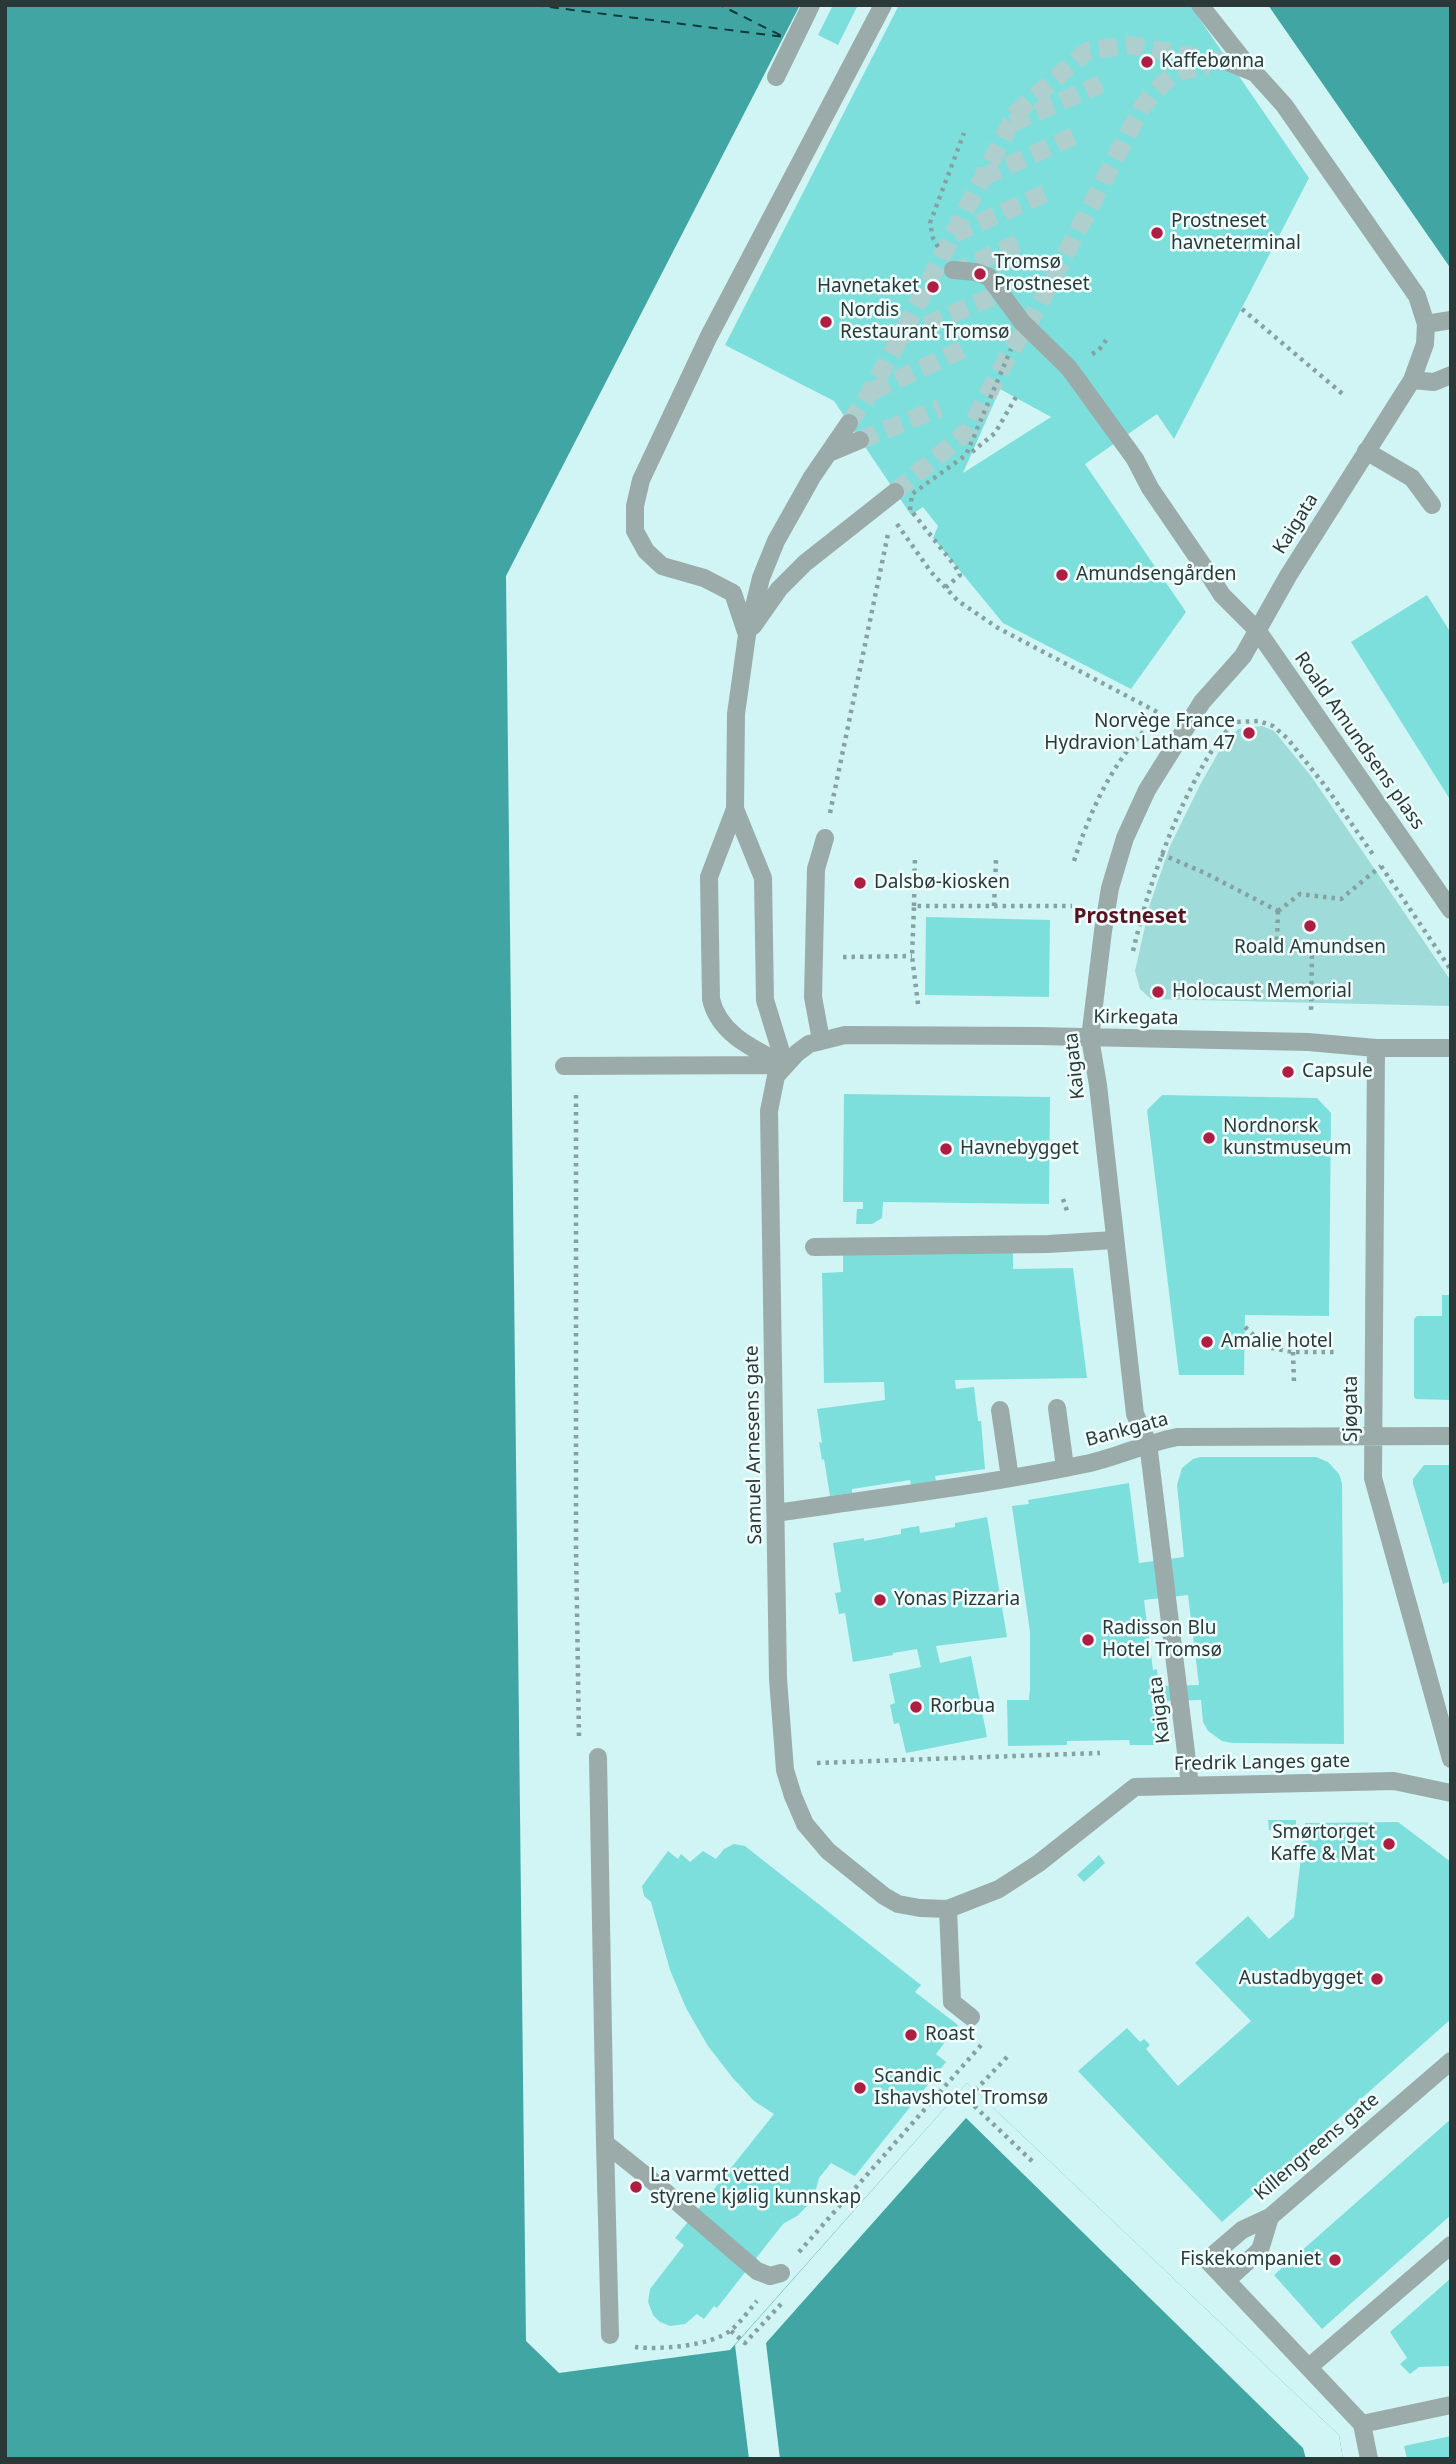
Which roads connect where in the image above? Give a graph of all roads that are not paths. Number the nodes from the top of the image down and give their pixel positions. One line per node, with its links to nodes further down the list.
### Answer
1 (811, 5): 6 (street)
2 (883, 5): 19 (street)
3 (1200, 5): 5 (street)
4 (1230, 63): 5 (street)
5 (1255, 73): 9 (street)
6 (776, 77)
7 (953, 270): 18 (street, Roald Amundsens plass, bridge)
8 (1451, 320): 9 (street)
9 (1426, 324): 11 (street, Kaigata)
10 (1451, 376): 11 (street)
11 (1412, 380): 14 (street, Kaigata)
12 (849, 423): 15 (street)
13 (860, 440): 15 (street)
14 (1366, 451): 17 (street); 18 (street, Kaigata)
15 (829, 453): 19 (street)
16 (895, 492): 19 (street)
17 (1432, 505)
18 (1257, 630): 22 (street, Roald Amundsens plass); 23 (street, Kaigata)
19 (747, 635): 20 (street)
20 (735, 809): 27 (street); 27 (street)
21 (825, 838): 24 (street)
22 (1451, 910)
23 (1090, 1038): 24 (street, Kirkegata); 25 (street, Kirkegata); 29 (street, Kaigata)
24 (821, 1040): 27 (street, Samuel Arnesens gate)
25 (1376, 1048): 26 (street, Kirkegata); 33 (street, Sjøgata)
26 (1451, 1048)
27 (785, 1065): 28 (street); 38 (street, Samuel Arnesens gate)
28 (570, 1066)
29 (1115, 1240): 30 (street); 35 (street, Kaigata)
30 (814, 1247)
31 (1057, 1408): 36 (street)
32 (1000, 1410): 37 (street)
33 (1372, 1436): 34 (street, Bankgata); 35 (street, Bankgata); 40 (street, Sjøgata)
34 (1451, 1436)
35 (1148, 1443): 36 (street, Bankgata); 41 (street, Kaigata)
36 (1065, 1467): 37 (street, Bankgata)
37 (1010, 1478): 38 (street, Bankgata)
38 (777, 1514): 43 (street, Samuel Arnesens gate)
39 (598, 1757): 47 (street)
40 (1451, 1759)
41 (1190, 1785): 42 (street, Fredrik Langes gate); 44 (street, Fredrik Langes gate)
42 (1451, 1793)
43 (805, 1825): 44 (street, Fredrik Langes gate)
44 (948, 1909): 45 (street)
45 (971, 2017)
46 (1451, 2061): 48 (street, Killengreens gate)
47 (605, 2143): 50 (street); 52 (street)
48 (1270, 2217): 51 (street); 51 (street, Killengreens gate)
49 (1451, 2245): 53 (street)
50 (781, 2273)
51 (1227, 2280): 53 (street)
52 (610, 2335)
53 (1309, 2367): 55 (street)
54 (1451, 2405): 55 (street)
55 (1362, 2424): 56 (street)
56 (1369, 2459)

